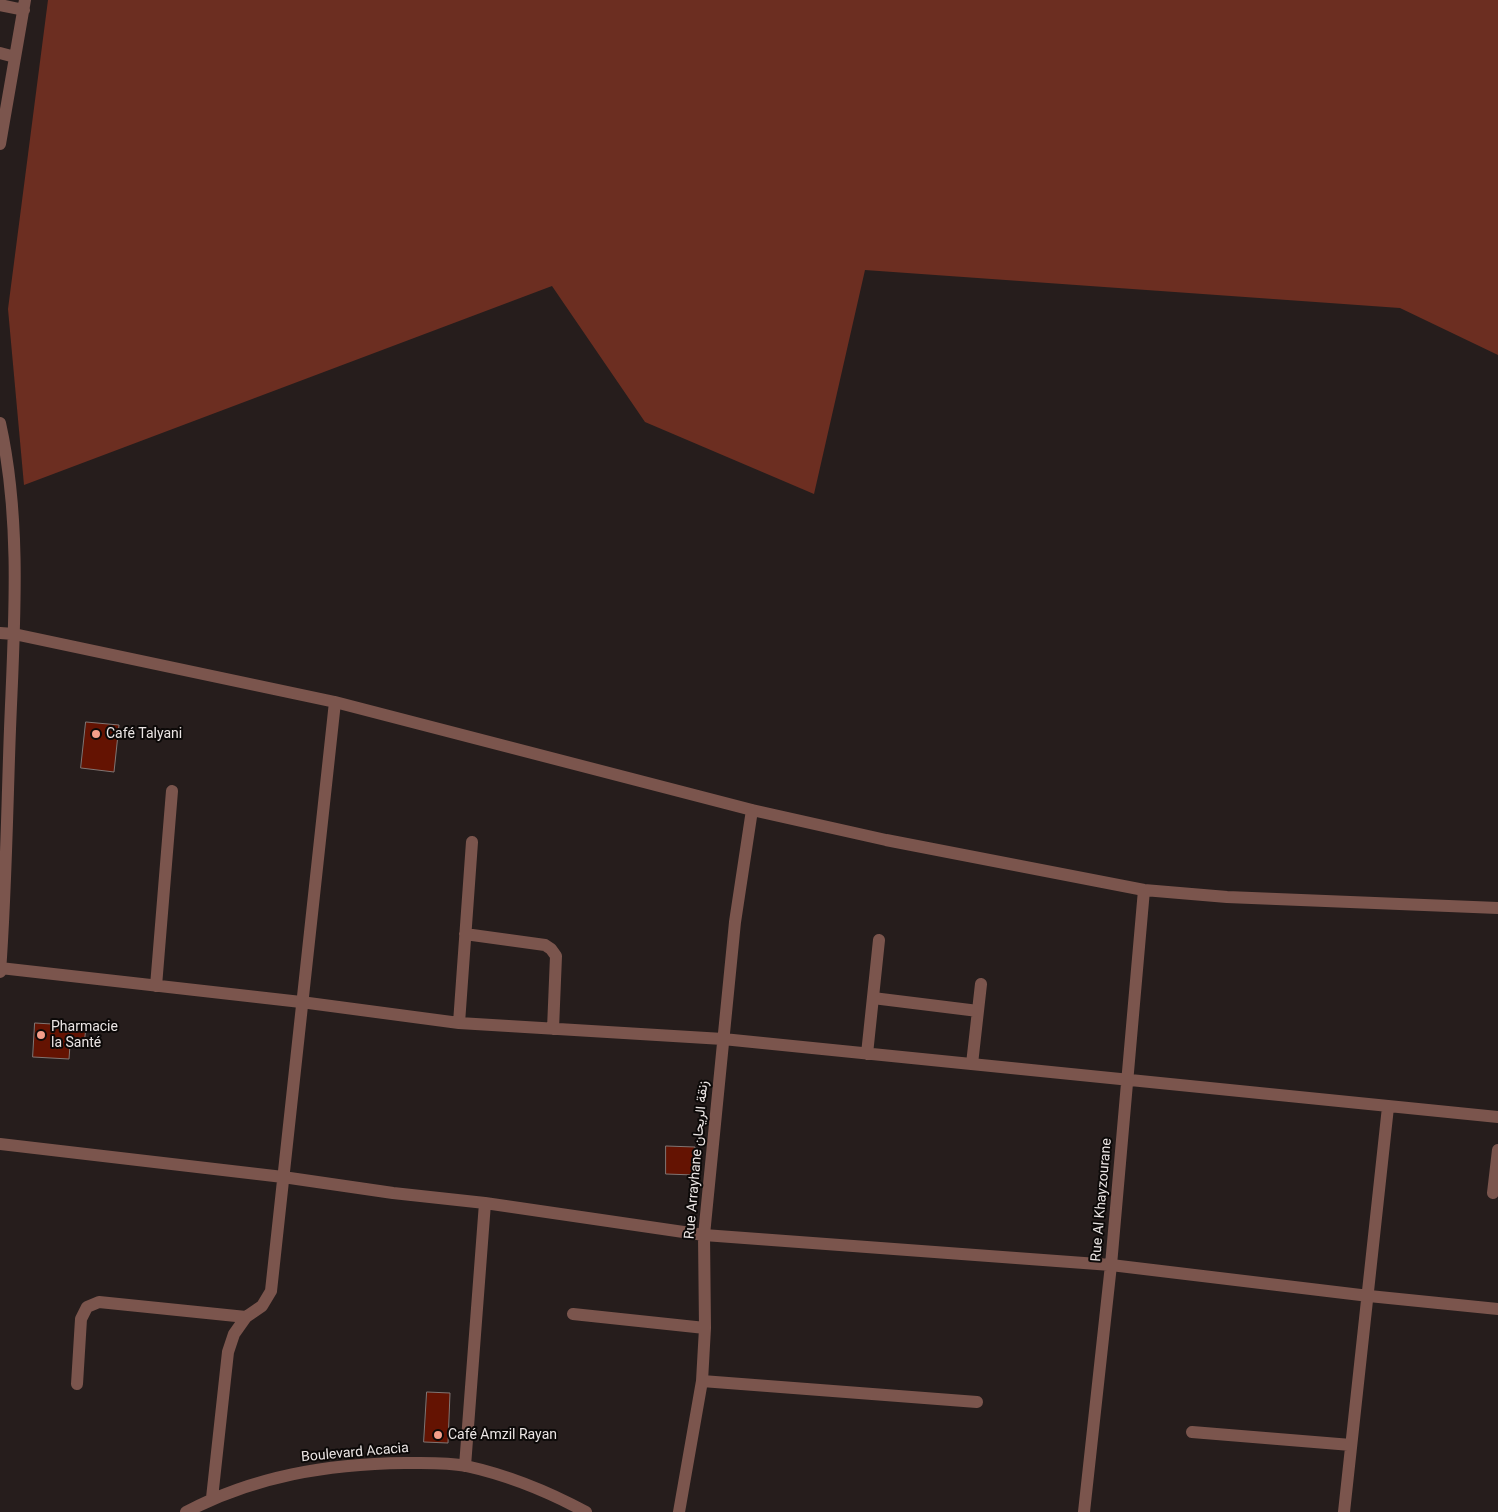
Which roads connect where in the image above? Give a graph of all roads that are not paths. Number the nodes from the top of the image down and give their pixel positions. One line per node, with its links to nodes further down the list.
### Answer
1 (0, 5): 2 (street)
2 (24, 5): 4 (street)
3 (0, 53): 4 (street)
4 (15, 57): 5 (street)
5 (0, 144)
6 (0, 423): 8 (street)
7 (0, 634): 8 (street)
8 (14, 634): 9 (street); 17 (street)
9 (335, 702): 11 (street); 21 (street)
10 (172, 791): 19 (street)
11 (752, 810): 13 (street); 25 (street, Rue Arrayhane زنقة الريحان)
12 (472, 842): 15 (street)
13 (1144, 890): 14 (street); 28 (street, Rue Al Khayzourane)
14 (1498, 908)
15 (465, 934): 23 (street); 24 (street)
16 (879, 940): 20 (street)
17 (0, 970): 19 (street)
18 (981, 984): 22 (street)
19 (156, 986): 21 (street)
20 (873, 998): 22 (street); 26 (street)
21 (301, 1002): 23 (street); 33 (street)
22 (978, 1011): 27 (street)
23 (459, 1023): 24 (street)
24 (553, 1029): 25 (street)
25 (723, 1039): 26 (street); 36 (street, Rue Arrayhane زنقة الريحان)
26 (867, 1054): 27 (street)
27 (972, 1064): 28 (street)
28 (1128, 1079): 29 (street); 37 (street, Rue Al Khayzourane)
29 (1388, 1107): 30 (street); 38 (street)
30 (1498, 1118)
31 (0, 1144): 33 (street)
32 (1498, 1150): 34 (street)
33 (283, 1177): 35 (street); 41 (street)
34 (1493, 1193)
35 (485, 1203): 36 (street); 48 (street)
36 (704, 1235): 37 (street); 42 (street, Rue Arrayhane زنقة الريحان)
37 (1111, 1265): 38 (street); 53 (street, Rue Al Khayzourane)
38 (1369, 1296): 39 (street); 47 (street)
39 (1498, 1309)
40 (573, 1314): 42 (street)
41 (246, 1317): 44 (street); 49 (street)
42 (705, 1328): 43 (street, Rue Arrayhane زنقة الريحان)
43 (702, 1380): 45 (street); 52 (street, Rue Arrayhane زنقة الريحان)
44 (77, 1384)
45 (977, 1402)
46 (1192, 1432): 47 (street)
47 (1351, 1445): 54 (street)
48 (465, 1466): 49 (street, Boulevard Acacia); 51 (street, Boulevard Acacia)
49 (212, 1498): 50 (street, Boulevard Acacia)
50 (186, 1512)
51 (586, 1512)
52 (679, 1512)
53 (1084, 1512)
54 (1344, 1512)

